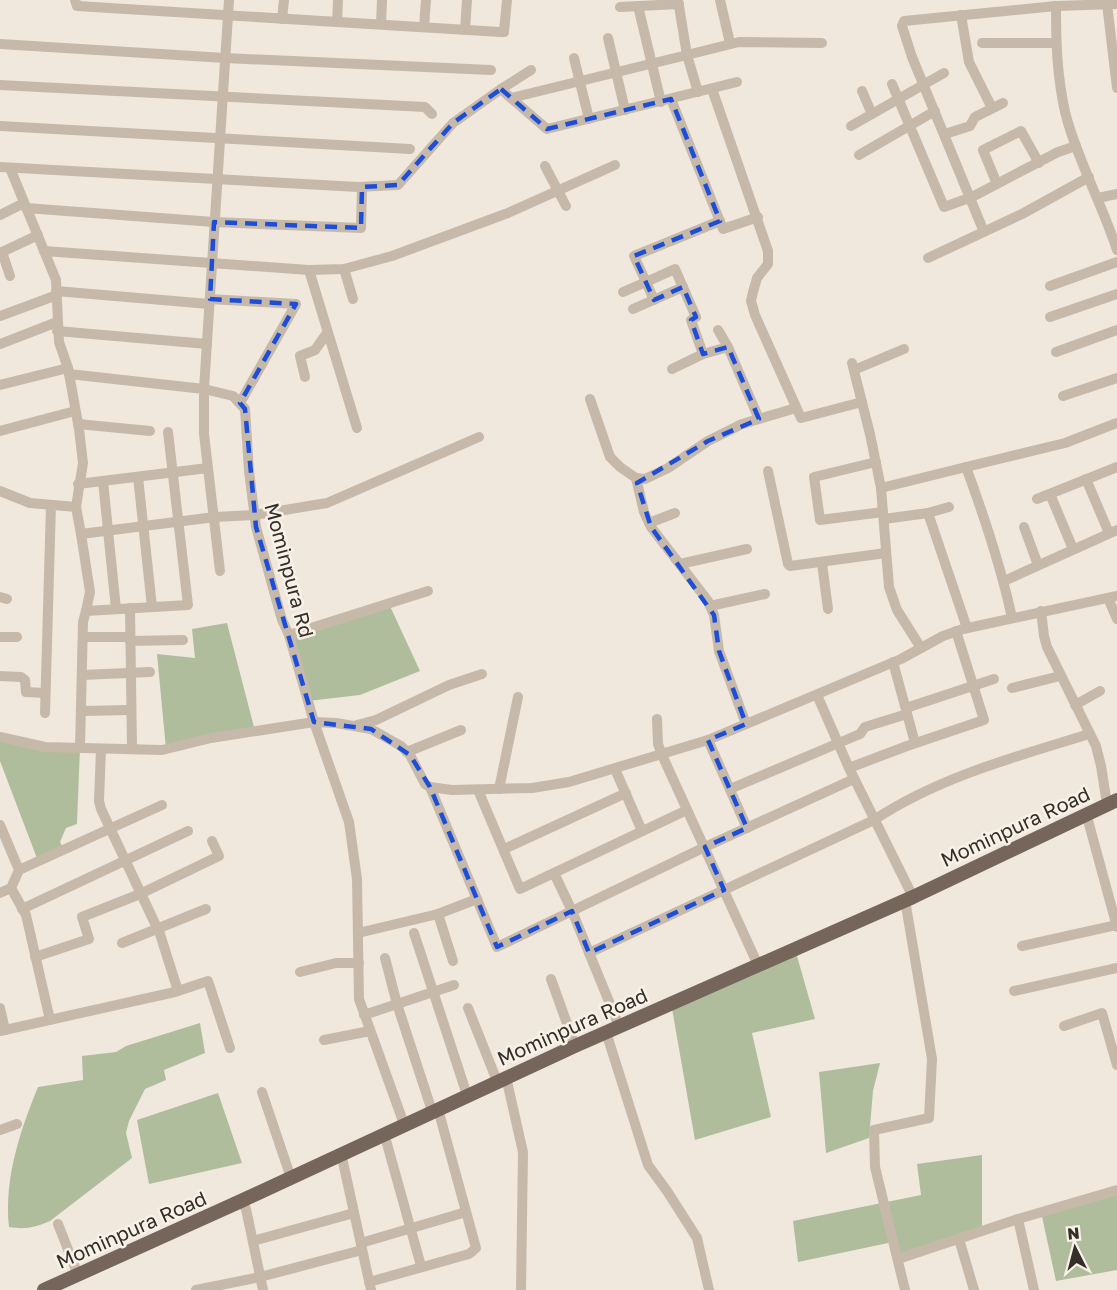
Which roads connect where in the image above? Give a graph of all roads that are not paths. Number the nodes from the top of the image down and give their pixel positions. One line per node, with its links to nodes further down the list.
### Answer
1 (75, 0): 16 (street)
2 (229, 0): 16 (street)
3 (284, 0): 17 (street)
4 (338, 0): 18 (street)
5 (382, 0): 19 (street)
6 (426, 0): 20 (street)
7 (467, 0): 21 (street)
8 (507, 0): 21 (street)
9 (720, 0): 23 (street)
10 (678, 2): 12 (street); 28 (street)
11 (1112, 4): 13 (street); 29 (street)
12 (638, 6): 14 (street); 32 (street)
13 (1056, 6): 15 (street); 26 (street)
14 (620, 7)
15 (961, 15): 41 (street); 52 (street)
16 (228, 17): 17 (street); 30 (street)
17 (282, 20): 18 (street)
18 (337, 22): 19 (street)
19 (381, 24): 20 (street)
20 (424, 27): 21 (street)
21 (465, 30)
22 (608, 38): 35 (street)
23 (730, 43): 24 (street); 28 (street)
24 (822, 43)
25 (982, 43): 26 (street)
26 (1056, 43): 63 (street)
27 (0, 44): 30 (street)
28 (687, 55): 32 (street); 46 (street)
29 (1115, 56): 42 (street)
30 (225, 58): 33 (street); 47 (street)
31 (574, 58): 37 (street)
32 (652, 64): 35 (street); 49 (street)
33 (491, 70)
34 (531, 70): 43 (street)
35 (616, 72): 37 (street); 53 (street)
36 (944, 73): 41 (street)
37 (579, 81): 48 (street); 57 (street)
38 (737, 82): 44 (street)
39 (0, 84): 47 (street)
40 (892, 84): 50 (street)
41 (924, 85): 50 (street); 54 (street)
42 (1117, 88)
43 (501, 89): 48 (street); 73 (street)
44 (712, 89): 46 (street); 81 (street)
45 (862, 91): 56 (street)
46 (698, 92): 49 (street)
47 (222, 96): 55 (street); 62 (street)
48 (511, 98): 57 (street)
49 (666, 100): 53 (street); 82 (street)
50 (898, 100): 56 (street); 60 (street)
51 (1002, 103): 52 (street)
52 (992, 108): 61 (street)
53 (625, 110): 57 (street)
54 (935, 111): 60 (street); 61 (street)
55 (432, 114)
56 (872, 114): 59 (street)
57 (589, 119)
58 (0, 126): 62 (street)
59 (851, 126)
60 (909, 126): 65 (street); 76 (street)
61 (945, 134): 76 (street)
62 (220, 139): 64 (street); 71 (street)
63 (1076, 146): 66 (street); 70 (street)
64 (410, 149)
65 (859, 155)
66 (1039, 162): 72 (street); 72 (street)
67 (615, 165): 74 (street)
68 (545, 166): 74 (street)
69 (5, 167): 71 (street); 78 (street)
70 (1089, 177): 77 (street); 84 (street)
71 (217, 179): 73 (street); 83 (street)
72 (997, 184): 76 (street)
73 (362, 187): 83 (street)
74 (557, 190): 79 (street); 92 (street)
75 (1117, 194): 77 (street)
76 (972, 197): 84 (street)
77 (1098, 198): 86 (street)
78 (25, 206): 80 (street); 83 (street); 85 (street)
79 (566, 206)
80 (0, 215)
81 (758, 217): 82 (street); 127 (street)
82 (720, 221): 95 (street)
83 (214, 222): 91 (street)
84 (984, 232): 89 (street)
85 (38, 235): 87 (street); 88 (street)
86 (1117, 250)
87 (45, 251): 91 (street); 99 (street)
88 (1, 253): 94 (street)
89 (928, 258)
90 (1117, 262): 96 (street)
91 (212, 263): 93 (street); 103 (street)
92 (344, 269): 93 (street); 101 (street)
93 (309, 270): 110 (street)
94 (10, 276)
95 (646, 282): 97 (street); 98 (street); 102 (street)
96 (1050, 286)
97 (683, 287): 102 (street); 116 (street)
98 (623, 292)
99 (57, 293): 103 (street); 105 (street); 107 (street)
100 (1117, 294): 106 (street)
101 (353, 299)
102 (654, 300): 104 (street)
103 (209, 301): 112 (street); 126 (street)
104 (633, 309)
105 (0, 316)
106 (1050, 317)
107 (57, 326): 111 (street); 112 (street); 118 (street)
108 (718, 330): 113 (street)
109 (1117, 330): 115 (street)
110 (327, 333): 119 (street); 132 (street)
111 (0, 344)
112 (207, 344): 122 (street)
113 (728, 347): 116 (street); 129 (street)
114 (904, 349): 125 (street)
115 (1056, 352)
116 (704, 354): 117 (street)
117 (672, 369)
118 (68, 371): 121 (street); 122 (street); 128 (street)
119 (305, 377)
120 (1117, 378): 123 (street)
121 (0, 385)
122 (204, 388): 126 (street); 140 (street)
123 (1064, 396)
124 (590, 399): 144 (street)
125 (862, 402): 127 (street); 137 (street)
126 (240, 403): 157 (street, Mominpura Rd)
127 (796, 408): 129 (street)
128 (75, 411): 131 (street); 133 (street)
129 (759, 419): 144 (street)
130 (1117, 423): 138 (street)
131 (78, 424): 134 (street); 147 (street)
132 (357, 428)
133 (0, 430)
134 (150, 431)
135 (168, 432): 142 (street)
136 (479, 437): 157 (street)
137 (876, 462): 148 (street); 158 (street)
138 (966, 466): 148 (street); 174 (street)
139 (1117, 467): 145 (street)
140 (208, 468): 142 (street); 159 (street)
141 (768, 471): 170 (street)
142 (172, 473): 143 (street); 160 (street)
143 (138, 477): 146 (street); 162 (street)
144 (636, 478): 161 (street)
145 (1086, 480): 150 (street); 165 (street)
146 (103, 481): 147 (street); 164 (street)
147 (78, 484): 153 (street)
148 (880, 488): 158 (street)
149 (0, 490): 152 (street)
150 (1050, 494): 151 (street); 168 (street)
151 (1037, 499)
152 (51, 505): 153 (street); 206 (street)
153 (76, 507): 166 (street)
154 (949, 507): 156 (street)
155 (675, 513): 161 (street)
156 (928, 513): 158 (street); 187 (street)
157 (254, 515): 159 (street); 188 (street, Mominpura Rd)
158 (884, 516): 169 (street)
159 (215, 517): 160 (street); 173 (street)
160 (179, 521): 162 (street); 179 (street)
161 (649, 523): 171 (street)
162 (144, 526): 164 (street); 179 (street)
163 (1024, 527): 172 (street)
164 (108, 531): 166 (street); 181 (street)
165 (1113, 531): 168 (street)
166 (81, 534): 183 (street)
167 (747, 549): 171 (street)
168 (1073, 549): 172 (street)
169 (886, 554): 170 (street); 194 (street)
170 (822, 563): 182 (street)
171 (680, 564): 178 (street)
172 (1038, 565): 174 (street)
173 (220, 571)
174 (1004, 580): 185 (street)
175 (428, 591): 188 (street)
176 (765, 594): 178 (street)
177 (1112, 597): 184 (street); 186 (street)
178 (710, 606): 216 (street)
179 (152, 607): 180 (street)
180 (130, 608): 181 (street); 192 (street)
181 (116, 609): 183 (street)
182 (828, 609)
183 (86, 611): 191 (street)
184 (1041, 611): 185 (street); 201 (street)
185 (1012, 618): 187 (street)
186 (1117, 619)
187 (962, 629): 194 (street); 203 (street)
188 (289, 635): 215 (street, Mominpura Rd)
189 (0, 637): 190 (street)
190 (17, 637)
191 (83, 637): 192 (street); 199 (street)
192 (130, 639): 193 (street); 197 (street)
193 (183, 640)
194 (921, 648): 195 (street)
195 (894, 662): 207 (street); 212 (street)
196 (150, 672): 197 (street)
197 (131, 673): 199 (street); 210 (street)
198 (482, 674): 217 (street)
199 (82, 675): 211 (street)
200 (0, 676): 206 (street)
201 (1060, 676): 204 (street); 209 (street)
202 (994, 679): 203 (street)
203 (973, 686): 212 (street); 223 (street)
204 (1012, 688)
205 (1100, 691): 209 (street)
206 (45, 693): 213 (street)
207 (817, 694): 216 (street); 222 (street)
208 (518, 698): 233 (street)
209 (1075, 705): 219 (street)
210 (132, 710): 211 (street); 226 (street)
211 (81, 711): 224 (street)
212 (906, 711): 222 (street); 223 (street)
213 (45, 713)
214 (657, 719): 228 (street)
215 (314, 722): 217 (street); 226 (street); 265 (street, Mominpura Rd)
216 (746, 724): 221 (street)
217 (356, 725): 227 (street)
218 (461, 730): 227 (street)
219 (1089, 734): 237 (street); 241 (street)
220 (0, 737): 224 (street)
221 (708, 740): 228 (street); 234 (street)
222 (838, 742): 229 (street); 234 (street)
223 (915, 743): 229 (street)
224 (80, 748): 225 (street)
225 (101, 748): 226 (street); 244 (street)
226 (132, 749)
227 (407, 752): 232 (street)
228 (662, 755): 230 (street); 239 (street)
229 (849, 768): 231 (street)
230 (615, 769): 233 (street); 236 (street)
231 (854, 779): 241 (street); 243 (street)
232 (430, 787): 235 (street); 258 (street)
233 (499, 789): 235 (street)
234 (730, 789): 243 (street)
235 (478, 790): 250 (street)
236 (626, 793): 246 (street); 250 (street)
237 (1112, 802): 240 (main road, Mominpura Road)
238 (162, 805): 244 (street)
239 (687, 810): 246 (street); 248 (street)
240 (1086, 813): 257 (main road, Mominpura Road); 263 (street)
241 (874, 820): 255 (street); 257 (street)
242 (0, 825): 249 (street)
243 (747, 828): 248 (street)
244 (110, 829): 251 (street); 252 (street)
245 (189, 831): 251 (street)
246 (642, 831): 253 (street)
247 (212, 841): 256 (street)
248 (705, 847): 255 (street); 261 (street)
249 (4, 849): 252 (street)
250 (504, 849): 253 (street)
251 (125, 861): 256 (street); 259 (street)
252 (19, 870): 254 (street)
253 (554, 873): 261 (street)
254 (5, 890): 259 (street)
255 (724, 890): 269 (street); 274 (street)
256 (140, 894): 264 (street); 270 (street)
257 (909, 898): 274 (main road, Mominpura Road); 315 (street)
258 (477, 899): 261 (street); 262 (street)
259 (22, 909): 270 (street)
260 (206, 909): 264 (street)
261 (572, 911): 269 (street)
262 (438, 914): 265 (street); 272 (street)
263 (1117, 926): 268 (street)
264 (157, 929): 267 (street); 279 (street)
265 (358, 933): 273 (street, Mominpura Rd)
266 (414, 933): 281 (street)
267 (122, 943)
268 (1022, 946)
269 (589, 953): 288 (street)
270 (35, 957): 286 (street)
271 (385, 958): 282 (street)
272 (453, 961)
273 (359, 963): 276 (street); 285 (street, Mominpura Rd)
274 (758, 965): 288 (main road, Mominpura Road)
275 (1117, 968): 280 (street)
276 (300, 972)
277 (551, 979): 292 (street)
278 (454, 984): 281 (street)
279 (178, 991): 286 (street); 293 (street)
280 (1014, 991)
281 (433, 992): 282 (street); 297 (street)
282 (397, 1004): 285 (street); 298 (street)
283 (0, 1008): 289 (street)
284 (468, 1008): 295 (street)
285 (364, 1015): 290 (street, Mominpura Rd)
286 (50, 1020): 289 (street)
287 (1064, 1026): 294 (street)
288 (613, 1029): 292 (main road, Mominpura Road); 324 (street)
289 (2, 1030)
290 (370, 1031): 291 (street); 300 (street, Mominpura Rd)
291 (324, 1040)
292 (575, 1046): 295 (main road, Mominpura Road)
293 (230, 1048)
294 (1117, 1065)
295 (502, 1079): 297 (main road, Mominpura Road); 323 (street)
296 (262, 1092): 304 (street)
297 (467, 1095): 298 (main road, Mominpura Road)
298 (435, 1110): 300 (main road, Mominpura Road); 307 (street)
299 (17, 1124): 301 (street)
300 (404, 1124): 302 (main road, Mominpura Road)
301 (0, 1130)
302 (384, 1133): 303 (main road, Mominpura Road); 311 (street)
303 (341, 1153): 304 (main road, Mominpura Road); 308 (street)
304 (291, 1178): 306 (main road, Mominpura Road)
305 (1117, 1190): 309 (street)
306 (241, 1201): 313 (street); 317 (main road, Mominpura Road)
307 (466, 1212): 311 (street); 316 (street)
308 (354, 1213): 313 (street); 314 (street)
309 (1018, 1219): 312 (street); 327 (street)
310 (58, 1224): 317 (street)
311 (410, 1228): 314 (street); 316 (street)
312 (959, 1239): 315 (street); 326 (street)
313 (253, 1241): 318 (street)
314 (361, 1246): 318 (street); 319 (street)
315 (898, 1260): 325 (street)
316 (421, 1266): 319 (street)
317 (78, 1275): 320 (main road, Mominpura Road)
318 (260, 1277): 321 (street); 322 (street)
319 (370, 1286)
320 (49, 1289)
321 (196, 1290)
322 (263, 1290)
323 (521, 1290)
324 (709, 1290)
325 (905, 1290)
326 (974, 1290)
327 (1034, 1290)

